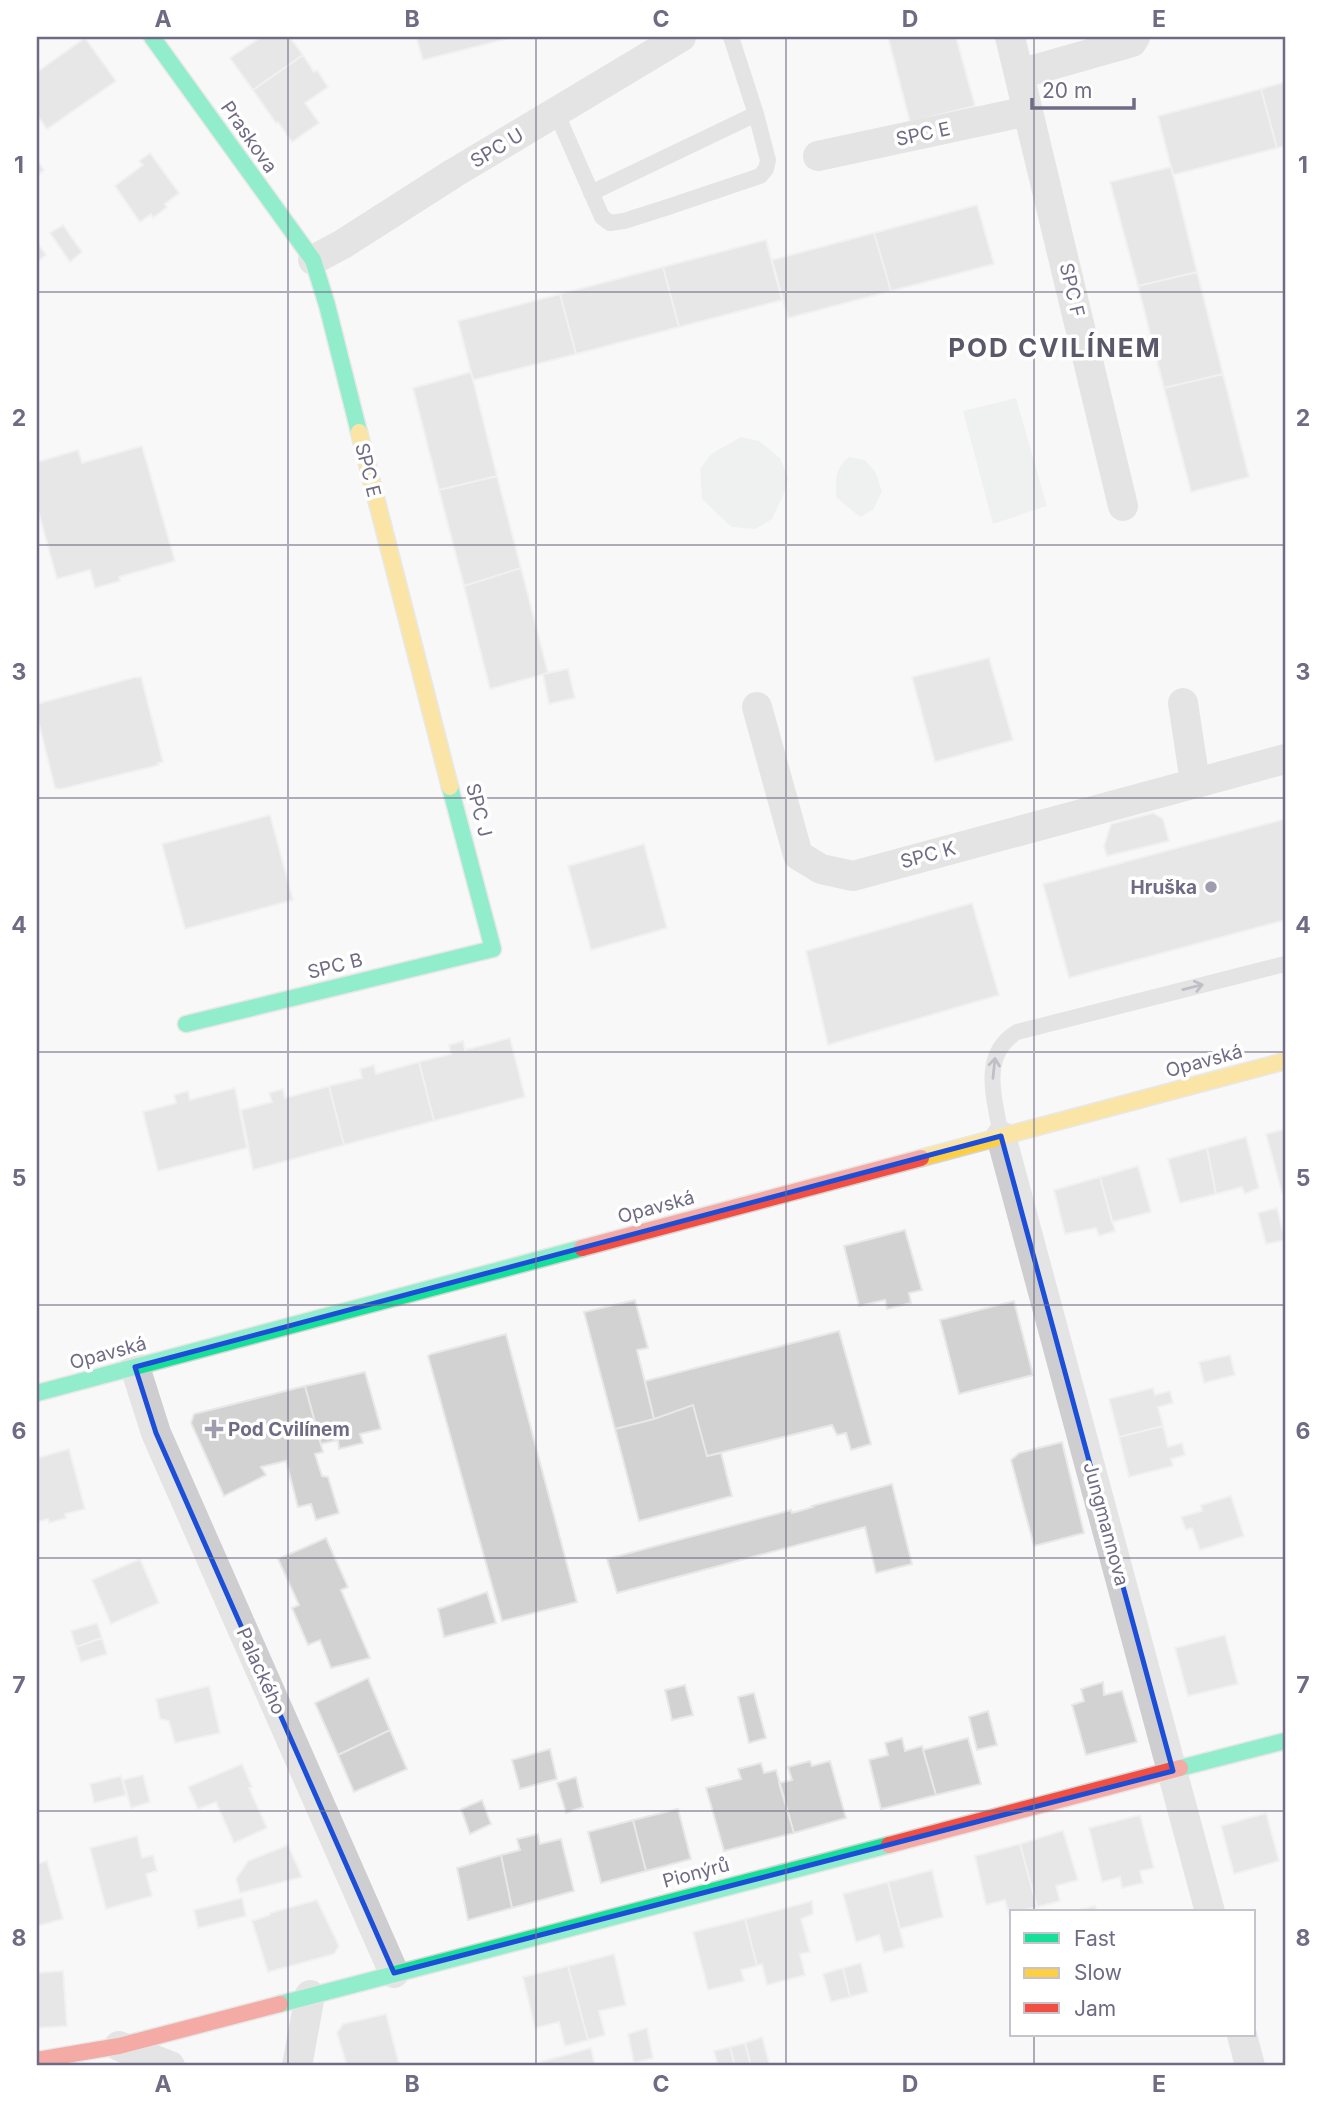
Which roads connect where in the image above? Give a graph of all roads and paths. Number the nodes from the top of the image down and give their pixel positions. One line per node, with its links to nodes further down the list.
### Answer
1 (152, 37): 12 (street, Praskova)
2 (681, 37): 8 (street, SPC U)
3 (731, 37): 9 (lane)
4 (1010, 37): 6 (street, SPC F)
5 (1135, 37): 6 (street)
6 (1019, 74): 7 (street, SPC F)
7 (1028, 111): 10 (street, SPC E); 13 (street, SPC F)
8 (555, 112): 11 (lane); 12 (street, SPC U)
9 (756, 114): 11 (lane); 11 (lane)
10 (818, 156)
11 (591, 193)
12 (313, 260): 14 (street, SPC E)
13 (1123, 506)
14 (421, 681): 19 (street, SPC J)
15 (1183, 703): 18 (street)
16 (757, 707): 18 (street, SPC K)
17 (1285, 759): 18 (street)
18 (1202, 780)
19 (493, 949): 21 (street, SPC B)
20 (1285, 964): 23 (lane, one-way to 20)
21 (186, 1024)
22 (1285, 1061): 23 (street, Opavská)
23 (1001, 1136): 24 (street, Opavská); 27 (street, Jungmannova)
24 (135, 1367): 25 (street, Opavská); 29 (street, Palackého)
25 (37, 1393)
26 (1285, 1741): 27 (street, Pionýrů)
27 (1173, 1771): 28 (street, Jungmannova); 29 (street, Pionýrů)
28 (1209, 1910)
29 (394, 1973): 30 (street, Pionýrů)
30 (310, 1995): 32 (street, Pionýrů); 35 (street)
31 (1242, 2036): 36 (street)
32 (118, 2046): 33 (street, Pionýrů); 34 (street)
33 (37, 2060)
34 (170, 2066)
35 (297, 2066)
36 (1250, 2066)

